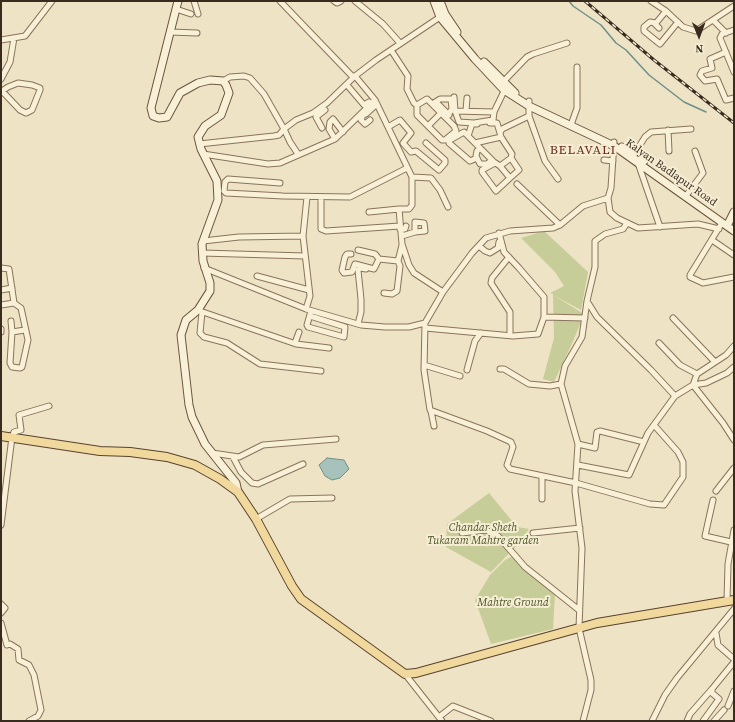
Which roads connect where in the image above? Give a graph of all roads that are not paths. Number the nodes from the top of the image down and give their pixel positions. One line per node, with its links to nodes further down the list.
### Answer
1 (52, 1): 25 (street)
2 (178, 1): 12 (street)
3 (194, 1): 15 (street)
4 (280, 1): 33 (street)
5 (334, 1): 6 (street)
6 (341, 1)
7 (355, 1): 27 (street)
8 (434, 1): 16 (street)
9 (440, 1): 16 (street)
10 (651, 1): 13 (street)
11 (734, 6): 17 (street)
12 (176, 10): 14 (street); 22 (street)
13 (666, 11): 18 (street); 19 (street)
14 (191, 14)
15 (198, 14)
16 (442, 15): 27 (street); 37 (street, Kalyan Badlapur Road)
17 (714, 20): 18 (street); 24 (street)
18 (678, 22): 19 (street)
19 (655, 24): 20 (street)
20 (659, 28)
21 (734, 30): 24 (street)
22 (170, 32): 23 (street); 35 (street)
23 (197, 33)
24 (726, 33): 30 (street)
25 (14, 38): 26 (street); 34 (street)
26 (1, 40)
27 (400, 43): 29 (street)
28 (567, 43): 37 (street)
29 (391, 50): 33 (street); 44 (street)
30 (726, 52): 32 (street); 40 (street)
31 (577, 67): 55 (street)
32 (734, 72)
33 (355, 76): 36 (street); 41 (street)
34 (1, 79)
35 (223, 81): 59 (street); 69 (street)
36 (347, 85): 41 (street); 45 (street)
37 (503, 86): 43 (street, Kalyan Badlapur Road); 49 (street)
38 (2, 92): 38 (street)
39 (454, 97): 47 (street)
40 (734, 98)
41 (375, 101): 46 (street); 57 (street)
42 (434, 103): 44 (street); 50 (street); 51 (street); 51 (street)
43 (529, 104): 52 (street); 55 (street, Kalyan Badlapur Road)
44 (417, 105): 56 (street)
45 (325, 110): 58 (street); 59 (street)
46 (365, 111): 53 (street); 62 (street)
47 (455, 111): 48 (street); 54 (street)
48 (476, 111): 49 (street); 54 (street)
49 (494, 112): 54 (street)
50 (441, 113): 51 (street); 56 (street)
51 (448, 116): 56 (street)
52 (529, 116): 63 (street); 88 (street)
53 (370, 120)
54 (477, 122)
55 (572, 125): 70 (street, Kalyan Badlapur Road)
56 (428, 126)
57 (388, 127): 67 (street); 71 (street)
58 (322, 128)
59 (284, 129): 69 (street); 77 (street)
60 (692, 129): 61 (street)
61 (668, 130): 73 (street); 81 (street)
62 (343, 132): 65 (street); 65 (street)
63 (500, 135): 64 (street); 68 (street); 80 (street)
64 (468, 136): 68 (street); 79 (street)
65 (335, 139): 77 (street)
66 (426, 142): 75 (street)
67 (403, 143): 71 (street); 75 (street)
68 (475, 143): 72 (street)
69 (199, 144): 76 (street)
70 (614, 144): 81 (street, Kalyan Badlapur Road); 83 (street)
71 (397, 146): 78 (street)
72 (480, 148): 79 (street); 84 (street)
73 (668, 149)
74 (695, 150): 91 (street)
75 (411, 152): 78 (street)
76 (203, 154): 77 (street); 110 (street)
77 (298, 154)
78 (402, 158): 85 (street)
79 (476, 158): 84 (street)
80 (511, 158): 84 (street); 87 (street)
81 (635, 158): 91 (street, Kalyan Badlapur Road); 103 (street)
82 (604, 160): 83 (street)
83 (613, 161): 94 (street)
84 (496, 163): 87 (street); 87 (street)
85 (407, 168): 86 (street); 93 (street)
86 (412, 177): 95 (street); 96 (street)
87 (510, 178)
88 (558, 179)
89 (280, 183): 92 (street)
90 (517, 184): 101 (street)
91 (687, 195): 100 (street, Kalyan Badlapur Road)
92 (307, 197): 93 (street); 107 (street)
93 (321, 197): 102 (street)
94 (608, 198): 99 (street); 101 (street)
95 (448, 207)
96 (399, 209): 97 (street); 102 (street)
97 (369, 212)
98 (734, 212): 100 (street)
99 (628, 223): 103 (street); 131 (street)
100 (726, 225): 103 (street); 104 (street, Kalyan Badlapur Road); 109 (street)
101 (560, 226): 106 (street)
102 (402, 227): 108 (street)
103 (660, 227)
104 (734, 231)
105 (415, 232): 108 (street)
106 (498, 234): 112 (street); 112 (street); 118 (street)
107 (303, 236): 110 (street); 117 (street)
108 (402, 236): 111 (street)
109 (712, 240): 116 (street); 125 (street)
110 (203, 241): 114 (street)
111 (402, 244): 120 (street); 129 (street)
112 (479, 246): 129 (street)
113 (358, 250): 119 (street)
114 (202, 253): 117 (street); 122 (street)
115 (351, 254): 119 (street)
116 (734, 255)
117 (305, 256): 128 (street)
118 (509, 258): 136 (street); 148 (street)
119 (379, 259): 120 (street)
120 (398, 261): 130 (street)
121 (1, 268): 126 (street)
122 (204, 268): 134 (street); 135 (street)
123 (374, 271): 140 (street)
124 (257, 276): 128 (street)
125 (734, 277)
126 (12, 288): 127 (street); 132 (street)
127 (1, 290)
128 (309, 290): 135 (street)
129 (443, 292): 141 (street)
130 (384, 293)
131 (587, 301): 137 (street); 163 (street)
132 (14, 303): 133 (street); 143 (street)
133 (1, 305)
134 (200, 311): 149 (street); 158 (street); 174 (street)
135 (309, 312): 135 (street); 140 (street)
136 (544, 318): 137 (street); 148 (street)
137 (585, 318): 161 (street)
138 (673, 318): 153 (street)
139 (11, 321): 145 (street)
140 (358, 324): 141 (street)
141 (425, 325): 147 (street); 154 (street)
142 (1, 329): 144 (street)
143 (25, 330): 145 (street); 145 (street)
144 (1, 332)
145 (12, 332)
146 (298, 332): 149 (street)
147 (480, 333): 148 (street); 157 (street)
148 (510, 335)
149 (294, 343): 152 (street)
150 (658, 343): 159 (street)
151 (734, 346): 153 (street)
152 (329, 348)
153 (715, 362): 159 (street)
154 (424, 364): 160 (street); 165 (street)
155 (734, 367): 162 (street)
156 (500, 369): 161 (street)
157 (467, 370)
158 (321, 371)
159 (697, 374): 162 (street)
160 (460, 376)
161 (561, 384): 173 (street)
162 (693, 385): 163 (street); 171 (street)
163 (675, 396): 166 (street)
164 (49, 406): 169 (street)
165 (431, 411): 167 (street); 179 (street)
166 (654, 425): 172 (street); 180 (street)
167 (434, 426)
168 (1, 436): 169 (main road)
169 (12, 437): 182 (main road); 187 (street)
170 (336, 439): 175 (street)
171 (734, 440)
172 (644, 442): 173 (street); 177 (street)
173 (578, 444): 177 (street)
174 (212, 453): 175 (street); 182 (street)
175 (233, 457): 176 (street)
176 (303, 464)
177 (578, 465): 180 (street)
178 (734, 468): 181 (street)
179 (542, 476): 180 (street); 184 (street)
180 (576, 483): 188 (street)
181 (716, 491)
182 (238, 492): 186 (main road)
183 (332, 498): 186 (street)
184 (542, 499)
185 (713, 500): 192 (street)
186 (256, 519): 204 (main road)
187 (1, 525)
188 (580, 528): 191 (street); 198 (street)
189 (734, 530): 192 (street)
190 (462, 533): 198 (street)
191 (533, 534)
192 (731, 542): 194 (street)
193 (734, 565): 194 (street)
194 (728, 569): 195 (street)
195 (730, 601): 201 (main road)
196 (1, 604): 199 (street)
197 (734, 609): 202 (street)
198 (579, 610): 201 (street)
199 (1, 613)
200 (1, 623): 208 (street)
201 (579, 628): 204 (main road); 210 (street)
202 (716, 633): 203 (street); 211 (street)
203 (734, 661): 205 (street)
204 (405, 674): 207 (street)
205 (712, 689): 212 (street); 213 (street)
206 (734, 691): 214 (street)
207 (440, 719): 209 (street)
208 (29, 721)
209 (491, 721)
210 (583, 721)
211 (652, 721)
212 (687, 721)
213 (703, 721)
214 (714, 721)

